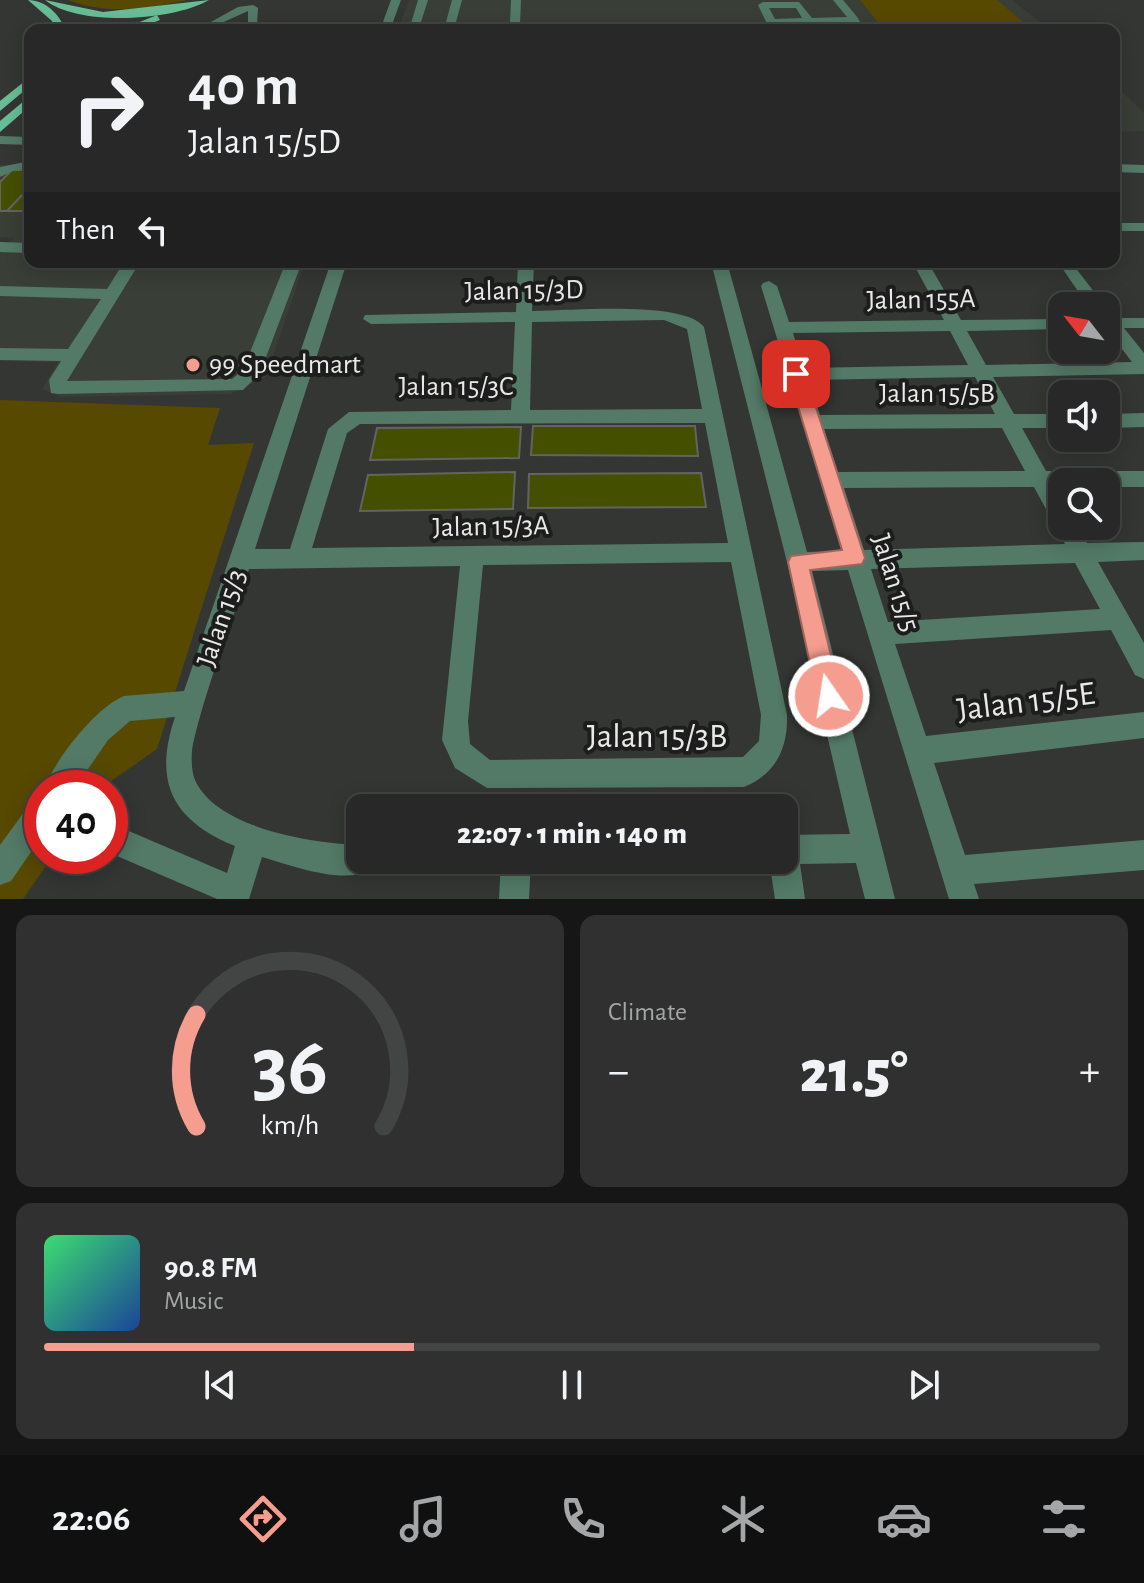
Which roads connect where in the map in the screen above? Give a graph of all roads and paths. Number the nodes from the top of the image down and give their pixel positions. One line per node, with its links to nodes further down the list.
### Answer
1 (33, 0): 15 (main road)
2 (50, 0): 10 (main road)
3 (204, 0): 11 (main road)
4 (218, 0): 18 (main road)
5 (396, 0): 22 (street)
6 (423, 0): 23 (street)
7 (457, 0): 24 (street)
8 (516, 0): 25 (street)
9 (838, 0): 27 (street)
10 (61, 7): 11 (main road); 16 (main road)
11 (174, 7): 17 (main road)
12 (805, 21): 13 (street); 13 (street); 26 (street)
13 (771, 22)
14 (214, 23): 19 (street); 20 (street); 21 (street)
15 (58, 24)
16 (68, 24)
17 (130, 24)
18 (144, 24)
19 (210, 24)
20 (233, 24)
21 (252, 24)
22 (387, 24)
23 (416, 24)
24 (450, 24)
25 (515, 24)
26 (845, 24)
27 (857, 24)
28 (24, 85): 30 (main road)
29 (24, 106): 31 (main road)
30 (0, 107)
31 (0, 128)
32 (0, 140): 33 (street)
33 (24, 141)
34 (0, 151): 35 (street)
35 (24, 158)
36 (24, 162): 39 (street)
37 (1120, 168): 38 (street)
38 (1144, 169)
39 (0, 173)
40 (1120, 227): 41 (street)
41 (1144, 227)
42 (20, 247): 43 (street)
43 (0, 262)
44 (128, 268): 54 (street)
45 (292, 268): 65 (street)
46 (337, 268): 86 (street, Jalan 15/3)
47 (526, 268): 56 (street)
48 (721, 268): 88 (street)
49 (924, 268): 61 (street)
50 (1067, 268): 53 (street)
51 (769, 286): 62 (street, Jalan 15/5)
52 (0, 291): 54 (street)
53 (1086, 292)
54 (112, 294): 65 (street)
55 (678, 317): 56 (street, Jalan 15/3D); 70 (street, Jalan 15/3B)
56 (525, 318): 57 (street, Jalan 15/3D); 69 (street)
57 (371, 319)
58 (1120, 322): 59 (street)
59 (1144, 323)
60 (1048, 324): 61 (street, Jalan 155A)
61 (955, 325): 62 (street, Jalan 155A); 67 (street)
62 (782, 328): 68 (street, Jalan 15/5)
63 (1120, 336): 66 (street)
64 (0, 354): 65 (street)
65 (73, 355)
66 (1144, 367): 67 (street)
67 (980, 371): 68 (street); 72 (street)
68 (796, 374): 75 (street, Jalan 15/5)
69 (520, 415): 70 (street, Jalan 15/3C); 87 (street, Jalan 15/3C)
70 (715, 416): 82 (street, Jalan 15/3B)
71 (1144, 420): 74 (street)
72 (1008, 421): 73 (street, Jalan 15/5B); 75 (street, Jalan 15/5B); 76 (street)
73 (1048, 421)
74 (1120, 421)
75 (812, 422): 78 (street, Jalan 15/5)
76 (1040, 479): 77 (street); 78 (street); 79 (street)
77 (1144, 479)
78 (830, 480): 85 (street, Jalan 15/5)
79 (1048, 494)
80 (1074, 540): 83 (street)
81 (1144, 551): 83 (street)
82 (742, 552): 84 (street, Jalan 15/3A); 84 (street, Jalan 15/3B)
83 (1081, 553): 85 (street); 89 (street)
84 (472, 557): 87 (street, Jalan 15/3A)
85 (855, 558): 88 (street); 90 (street, Jalan 15/5)
86 (242, 559): 87 (street, Jalan 15/3A); 92 (street, Jalan 15/3)
87 (298, 559)
88 (798, 562): 99 (street)
89 (1117, 619): 90 (street); 91 (street)
90 (879, 634): 94 (street, Jalan 15/5)
91 (1144, 667)
92 (193, 703): 95 (street); 97 (street, Jalan 15/3)
93 (1144, 725): 94 (street, Jalan 15/5E)
94 (917, 751): 106 (street, Jalan 15/5)
95 (71, 770)
96 (24, 836): 103 (street)
97 (252, 840): 102 (street, Jalan 15/3); 107 (street)
98 (128, 846): 107 (street)
99 (868, 848): 100 (street); 110 (street)
100 (798, 850)
101 (1144, 855): 106 (street)
102 (346, 858)
103 (0, 870)
104 (515, 874): 108 (street)
105 (786, 874): 109 (street)
106 (959, 885)
107 (235, 896)
108 (514, 899)
109 (790, 899)
110 (880, 899)

